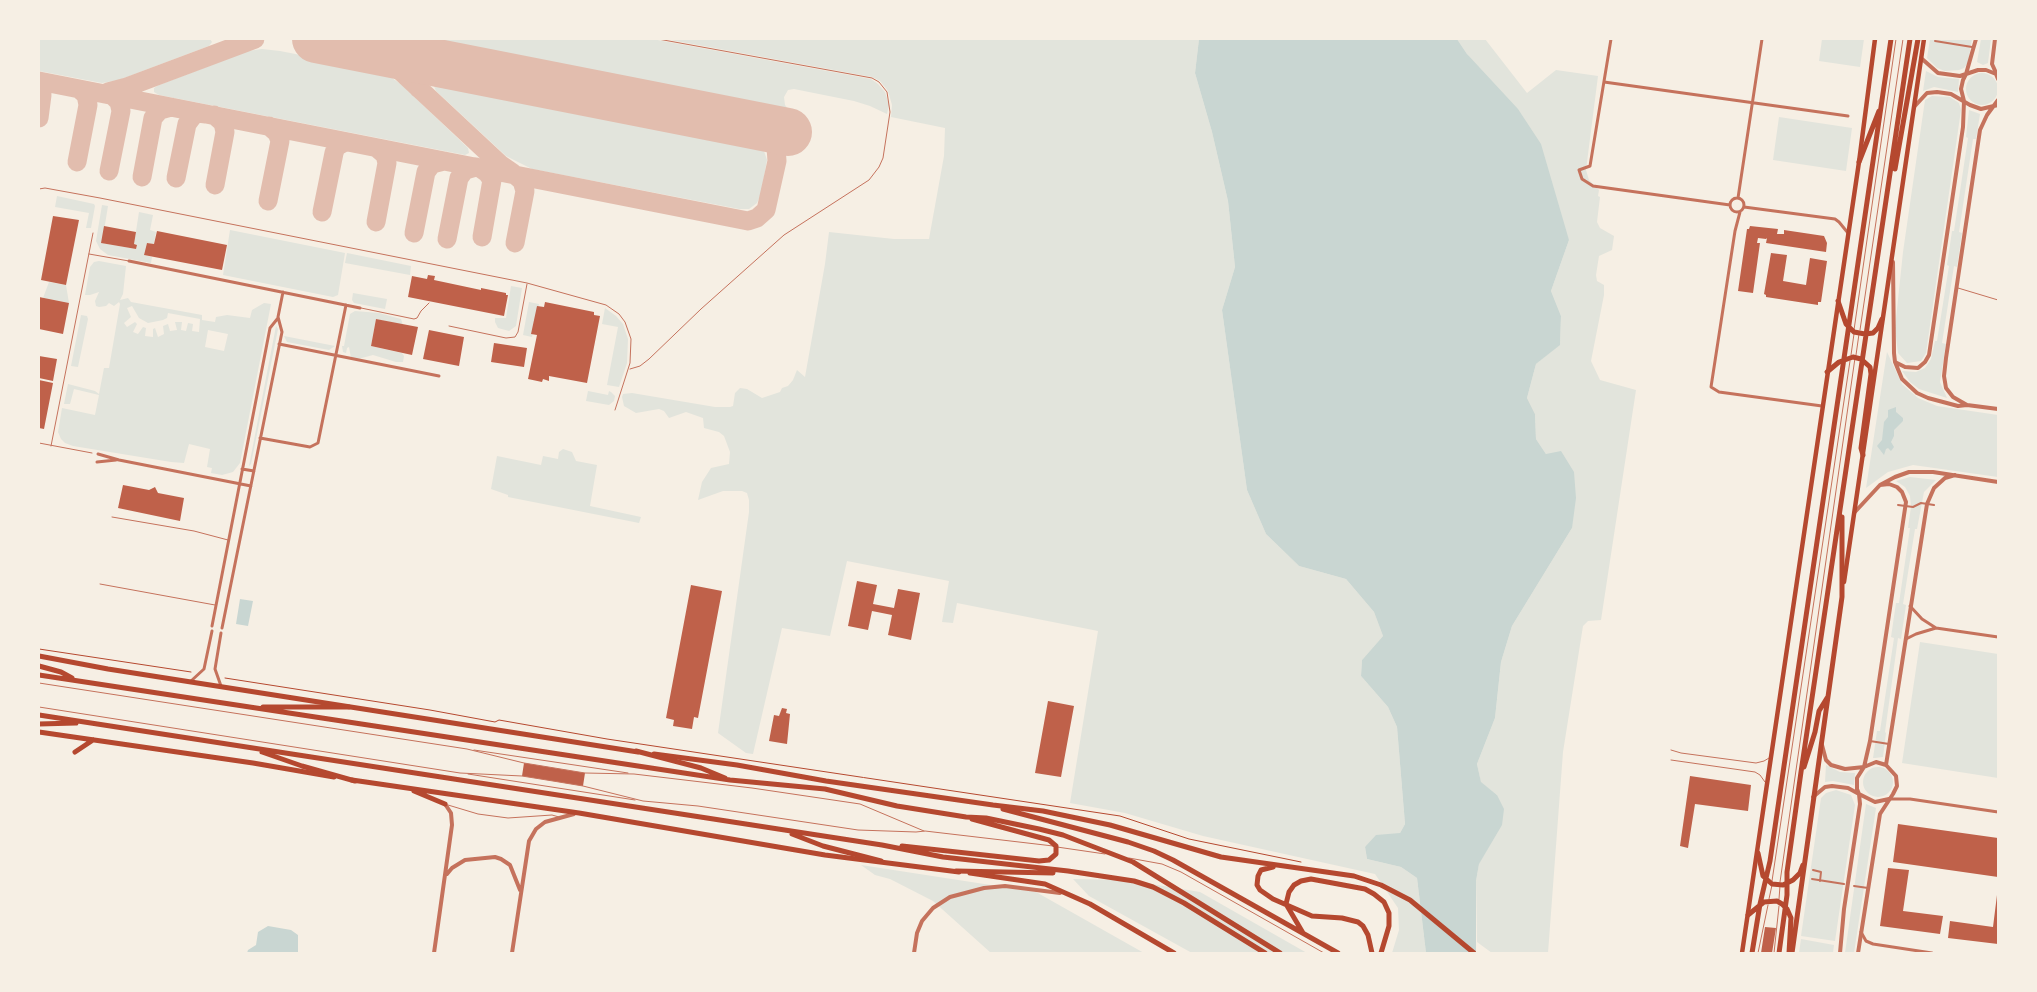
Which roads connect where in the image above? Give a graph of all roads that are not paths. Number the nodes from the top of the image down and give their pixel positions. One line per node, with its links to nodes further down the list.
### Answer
1 (658, 39): 55 (lane)
2 (1610, 39): 18 (street)
3 (1762, 39): 22 (street)
4 (1875, 39): 27 (main road)
5 (1891, 39): 19 (highway)
6 (1896, 39): 50 (lane)
7 (1903, 39): 50 (lane)
8 (1910, 39): 28 (highway)
9 (1918, 39): 28 (highway)
10 (1924, 39): 15 (main road)
11 (1976, 39): 14 (street)
12 (1995, 39): 17 (street)
13 (1935, 41): 14 (street)
14 (1974, 47): 16 (street)
15 (1921, 58): 16 (street); 25 (main road)
16 (1966, 74): 17 (street); 21 (street)
17 (1997, 77)
18 (1604, 82): 22 (street); 31 (street)
19 (1883, 96): 27 (highway); 50 (highway)
20 (1998, 100): 24 (street)
21 (1964, 101): 24 (street); 25 (street); 54 (street)
22 (1752, 104): 26 (street); 30 (street)
23 (1998, 105): 24 (street)
24 (1992, 106): 40 (street)
25 (1914, 107): 37 (main road)
26 (1848, 116)
27 (1859, 162): 35 (main road)
28 (1889, 188): 50 (highway)
29 (39, 189): 39 (lane)
30 (1738, 198): 31 (street); 32 (street)
31 (1730, 205): 33 (street)
32 (1744, 208): 33 (street); 35 (street)
33 (1740, 212): 59 (street)
34 (93, 233): 36 (lane)
35 (1848, 233): 43 (main road)
36 (89, 254): 38 (lane); 64 (lane)
37 (1893, 257): 48 (main road); 54 (street)
38 (129, 261): 41 (street)
39 (528, 283): 49 (lane); 55 (lane)
40 (1957, 288): 42 (lane); 58 (street)
41 (283, 292): 45 (street); 47 (street)
42 (1998, 300)
43 (1838, 301): 50 (highway); 56 (main road)
44 (429, 303): 46 (lane)
45 (346, 305): 46 (street); 52 (street)
46 (360, 308)
47 (278, 317): 51 (street); 70 (street)
48 (1882, 319): 50 (highway); 67 (main road)
49 (449, 326)
50 (1857, 332): 53 (highway); 53 (highway)
51 (279, 344): 52 (street); 62 (street)
52 (337, 355): 57 (street); 62 (street)
53 (1853, 358): 56 (highway); 67 (highway); 77 (highway); 152 (highway); 155 (lane); 158 (lane)
54 (1895, 362): 58 (street)
55 (629, 369): 61 (lane)
56 (1827, 372): 59 (main road)
57 (439, 376)
58 (1967, 405): 60 (street)
59 (1822, 406): 120 (main road)
60 (1998, 409)
61 (615, 410)
62 (260, 438): 71 (street)
63 (39, 443): 64 (lane)
64 (51, 446): 65 (lane)
65 (92, 453)
66 (98, 454): 68 (street)
67 (1863, 454): 82 (main road)
68 (119, 460): 69 (street); 74 (street)
69 (97, 462)
70 (242, 469): 71 (street); 74 (street)
71 (254, 471): 76 (street)
72 (1955, 475): 73 (street); 75 (street); 78 (street)
73 (1998, 482)
74 (239, 484): 76 (street); 84 (street)
75 (1880, 485): 81 (street); 82 (street)
76 (251, 486): 90 (street)
77 (1842, 500): 86 (highway); 125 (highway)
78 (1927, 504): 79 (street); 81 (street); 88 (street)
79 (1934, 505)
80 (1898, 506): 81 (street)
81 (1906, 506): 112 (street)
82 (1854, 512): 86 (main road)
83 (112, 517): 84 (lane)
84 (229, 540): 87 (street)
85 (100, 584): 87 (lane)
86 (1842, 597): 103 (highway)
87 (217, 605): 89 (street)
88 (1910, 606): 91 (street); 95 (street)
89 (212, 626)
90 (222, 628)
91 (1936, 628): 94 (street); 95 (street)
92 (212, 631): 100 (street)
93 (221, 633): 102 (street)
94 (1998, 637)
95 (1905, 640): 114 (street)
96 (39, 656): 100 (highway)
97 (39, 666): 99 (highway)
98 (39, 675): 99 (highway)
99 (75, 680): 105 (highway)
100 (190, 682): 102 (highway)
101 (39, 683): 116 (lane)
102 (221, 687): 106 (highway)
103 (1828, 698): 113 (highway); 125 (highway)
104 (39, 707): 124 (lane)
105 (248, 707): 106 (highway); 128 (highway)
106 (349, 707): 118 (highway)
107 (39, 714): 108 (highway)
108 (88, 722): 109 (highway); 115 (highway)
109 (39, 724)
110 (39, 732): 111 (highway)
111 (93, 740): 119 (highway); 127 (highway)
112 (1870, 741): 114 (street); 123 (street)
113 (1821, 743): 123 (street); 132 (highway)
114 (1889, 744): 122 (street)
115 (253, 748): 127 (highway); 141 (highway)
116 (467, 749): 126 (lane); 126 (lane)
117 (1671, 750): 120 (lane)
118 (636, 751): 128 (highway); 136 (highway)
119 (75, 752)
120 (1771, 756): 129 (main road)
121 (1671, 760): 129 (lane)
122 (1886, 765): 123 (street); 133 (street)
123 (1864, 767): 131 (street)
124 (460, 772): 134 (lane); 134 (lane)
125 (1801, 772): 156 (highway)
126 (634, 774): 142 (lane)
127 (354, 780): 130 (highway)
128 (730, 780): 140 (highway)
129 (1767, 786): 144 (main road)
130 (406, 788): 135 (highway); 138 (highway)
131 (1859, 794): 132 (street); 133 (street); 187 (street)
132 (1813, 797): 146 (highway)
133 (1889, 799): 137 (street); 160 (street)
134 (643, 801): 142 (lane)
135 (445, 804): 139 (lane); 151 (street)
136 (993, 805): 147 (highway); 169 (highway)
137 (1998, 812)
138 (579, 813): 139 (street); 145 (highway)
139 (559, 817): 161 (street)
140 (966, 817): 143 (highway); 175 (highway)
141 (783, 830): 143 (highway); 145 (highway)
142 (925, 831): 176 (lane)
143 (882, 845): 150 (highway)
144 (1758, 853): 152 (highway); 167 (main road)
145 (881, 862): 149 (highway)
146 (1804, 864): 156 (highway); 186 (highway)
147 (1286, 866): 178 (highway); 180 (highway)
148 (1813, 870): 154 (street)
149 (956, 871): 150 (highway); 162 (highway)
150 (1068, 871): 174 (highway)
151 (446, 874): 161 (street); 170 (street)
152 (1765, 880): 155 (highway); 165 (highway)
153 (1812, 880): 154 (street)
154 (1820, 881): 157 (street)
155 (1772, 884): 158 (highway); 163 (lane)
156 (1787, 884): 158 (highway); 166 (highway)
157 (1844, 884)
158 (1780, 885): 164 (lane)
159 (1854, 886): 160 (street)
160 (1868, 888): 168 (street)
161 (521, 892): 171 (street)
162 (1065, 893): 172 (street); 173 (highway)
163 (1768, 901): 164 (highway); 165 (highway); 183 (lane)
164 (1779, 902): 166 (highway); 184 (lane)
165 (1760, 904): 167 (highway); 182 (highway)
166 (1786, 907): 185 (highway); 186 (highway)
167 (1748, 915): 181 (main road)
168 (1862, 932): 188 (street); 189 (street)
169 (1303, 934): 177 (highway); 179 (highway)
170 (434, 953)
171 (512, 953)
172 (914, 953)
173 (1174, 953)
174 (1264, 953)
175 (1280, 953)
176 (1324, 953)
177 (1338, 953)
178 (1372, 953)
179 (1381, 953)
180 (1474, 953)
181 (1742, 953)
182 (1752, 953)
183 (1758, 953)
184 (1774, 953)
185 (1779, 953)
186 (1790, 953)
187 (1840, 953)
188 (1858, 953)
189 (1932, 953)

